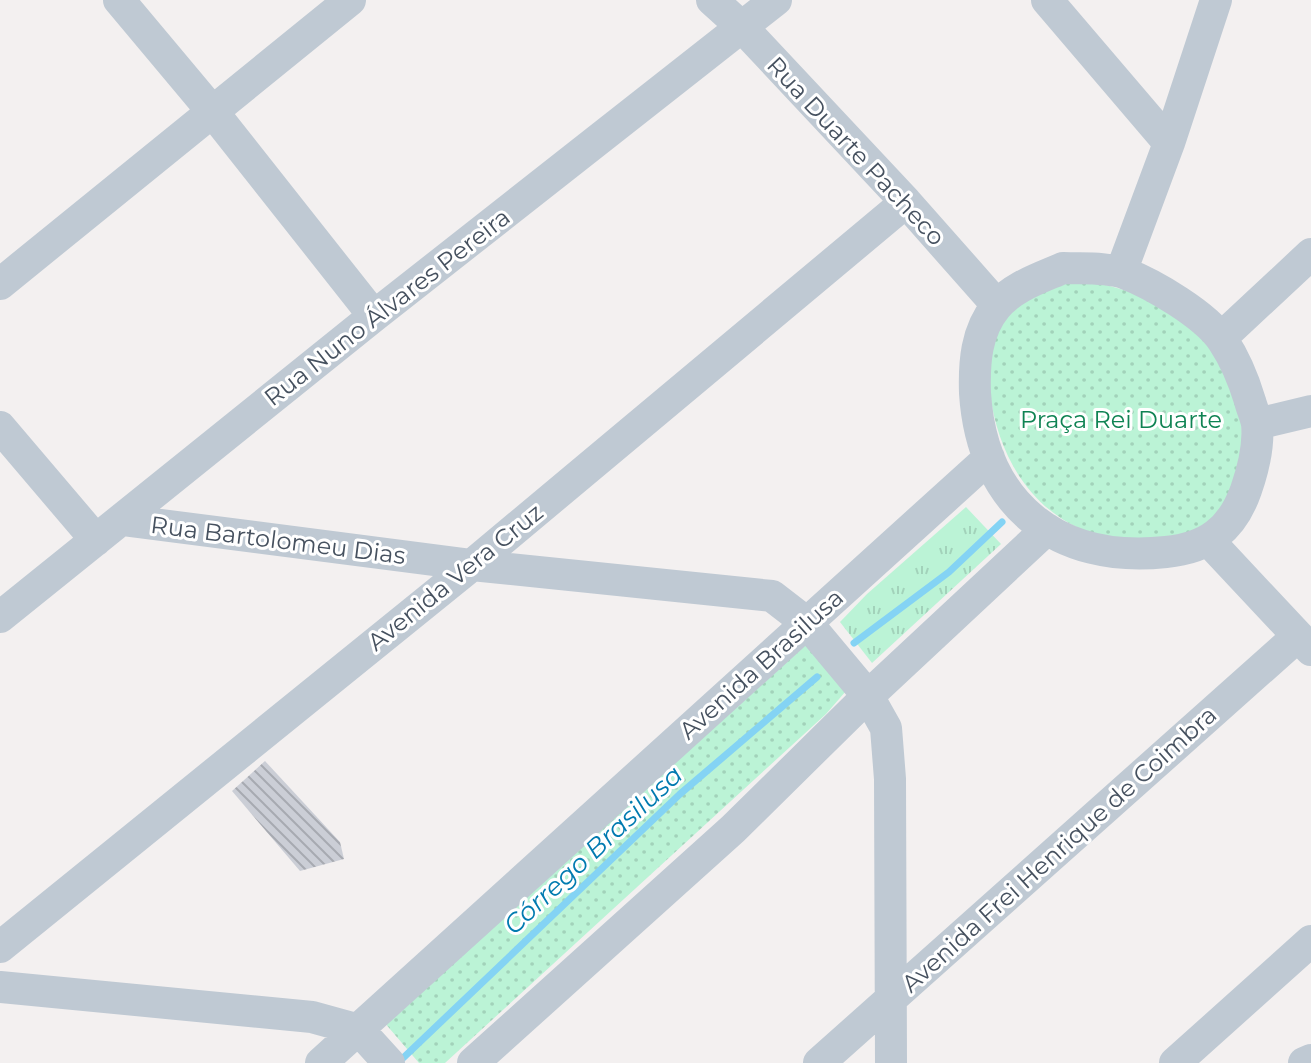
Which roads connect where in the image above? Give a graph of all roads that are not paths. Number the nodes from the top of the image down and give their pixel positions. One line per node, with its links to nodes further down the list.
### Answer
1 (119, 0): 8 (street)
2 (350, 0): 8 (street)
3 (712, 0): 7 (street, Rua Duarte Pacheco)
4 (776, 0): 7 (street, Rua Nuno Álvares Pereira)
5 (1047, 0): 9 (street)
6 (1216, 0): 9 (street)
7 (743, 28): 10 (street, Rua Duarte Pacheco); 15 (street, Rua Nuno Álvares Pereira)
8 (212, 111): 13 (street); 15 (street)
9 (1169, 143): 12 (street)
10 (906, 202): 14 (street, Rua Duarte Pacheco); 25 (street, Avenida Vera Cruz)
11 (1311, 254): 16 (street)
12 (1121, 272): 14 (street); 16 (street)
13 (0, 284)
14 (997, 305): 20 (street)
15 (374, 316): 21 (street, Rua Nuno Álvares Pereira)
16 (1221, 338): 18 (street)
17 (1311, 411): 18 (street)
18 (1257, 424): 24 (street)
19 (0, 427): 23 (street)
20 (989, 458): 22 (street); 27 (street, Avenida Brasilusa)
21 (122, 520): 23 (street, Rua Nuno Álvares Pereira); 25 (street, Rua Bartolomeu Dias)
22 (1047, 529): 24 (street); 29 (street)
23 (96, 540): 26 (street, Rua Nuno Álvares Pereira)
24 (1209, 541): 28 (street)
25 (472, 565): 27 (street, Rua Bartolomeu Dias); 31 (street, Avenida Vera Cruz)
26 (0, 617)
27 (807, 623): 29 (street, Rua Bartolomeu Dias); 34 (street, Avenida Brasilusa)
28 (1305, 643): 33 (street, Avenida Frei Henrique de Coimbra)
29 (868, 696): 33 (street, Rua Bartolomeu Dias); 39 (street)
30 (1311, 941): 35 (street)
31 (0, 947)
32 (0, 987): 34 (street)
33 (891, 999): 40 (street, Avenida Frei Henrique de Coimbra); 41 (street, Rua Bartolomeu Dias)
34 (359, 1030): 37 (street, Avenida Brasilusa); 38 (street)
35 (1213, 1049): 42 (street)
36 (1311, 1060): 43 (street)
37 (321, 1063)
38 (389, 1063)
39 (473, 1063)
40 (819, 1063)
41 (891, 1063)
42 (1175, 1063)
43 (1304, 1063)

